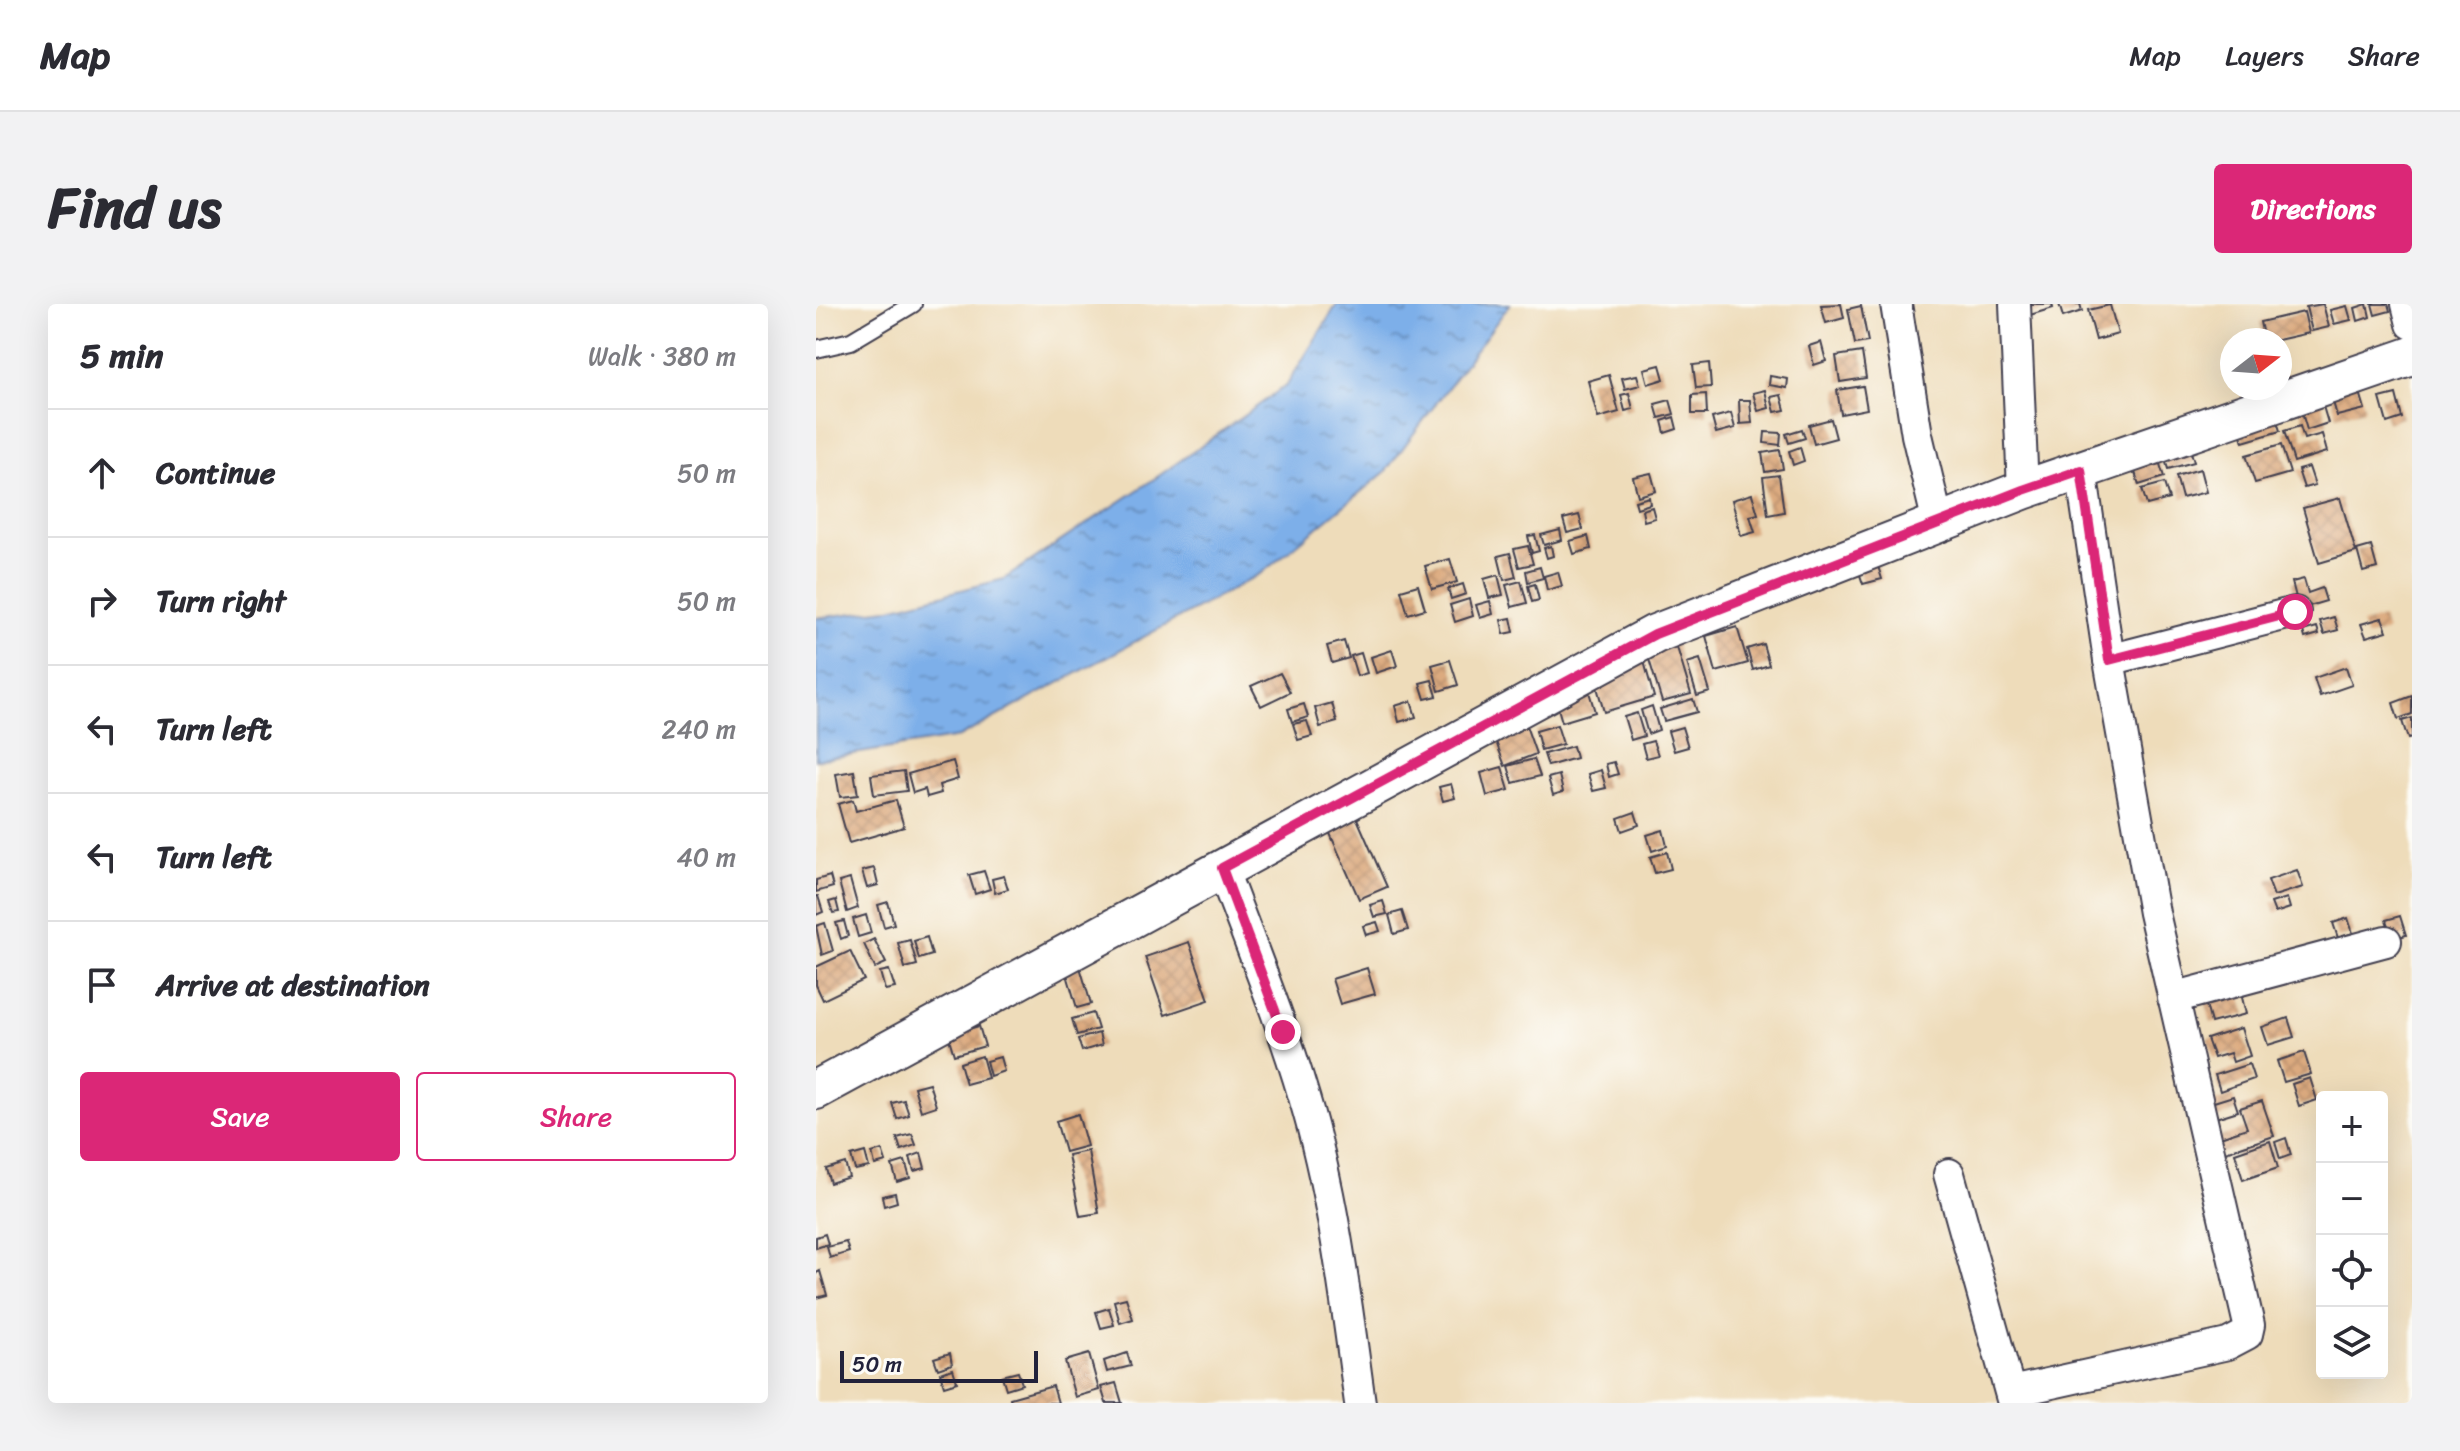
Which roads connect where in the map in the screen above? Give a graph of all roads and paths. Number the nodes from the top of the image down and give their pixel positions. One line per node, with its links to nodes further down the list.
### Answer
1 (913, 304): 6 (lane)
2 (1896, 304): 10 (street)
3 (2015, 304): 9 (street)
4 (2407, 304): 5 (street)
5 (2412, 324)
6 (816, 349)
7 (2412, 356): 8 (street)
8 (2081, 470): 9 (street); 12 (street)
9 (2023, 490): 10 (street)
10 (1938, 523): 13 (street)
11 (2295, 612): 12 (street)
12 (2109, 660): 15 (street)
13 (1222, 868): 16 (street); 19 (street)
14 (2386, 941): 15 (street)
15 (2173, 998): 18 (street)
16 (816, 1090)
17 (1949, 1174): 18 (street)
18 (2012, 1397)
19 (1360, 1403)

